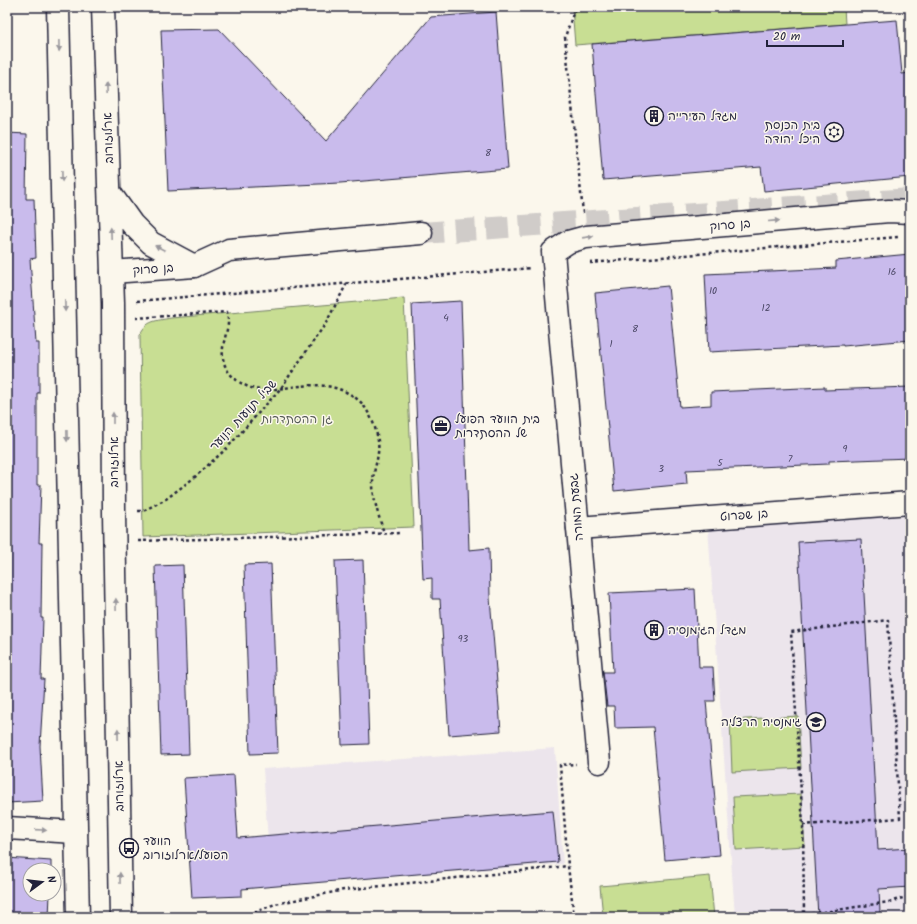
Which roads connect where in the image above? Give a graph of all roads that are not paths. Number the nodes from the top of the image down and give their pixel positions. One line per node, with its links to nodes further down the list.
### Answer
1 (58, 7): 13 (street, one-way to 13)
2 (103, 7): 3 (street, ארלוזורוב, one-way to 2)
3 (110, 193): 7 (street, one-way to 3); 8 (street, ארלוזורוב, one-way to 3)
4 (910, 212): 6 (street, בן סרוק, one-way to 4)
5 (421, 232): 7 (street)
6 (554, 259): 10 (street, גבעת המורה)
7 (194, 266): 8 (street, בן סרוק)
8 (112, 272): 15 (street, ארלוזורוב, one-way to 8)
9 (910, 503): 10 (street, בן שפרוט)
10 (578, 528): 11 (street, גבעת המורה)
11 (599, 762)
12 (7, 828): 13 (street, one-way to 13)
13 (76, 832): 14 (street)
14 (78, 917)
15 (121, 917)

